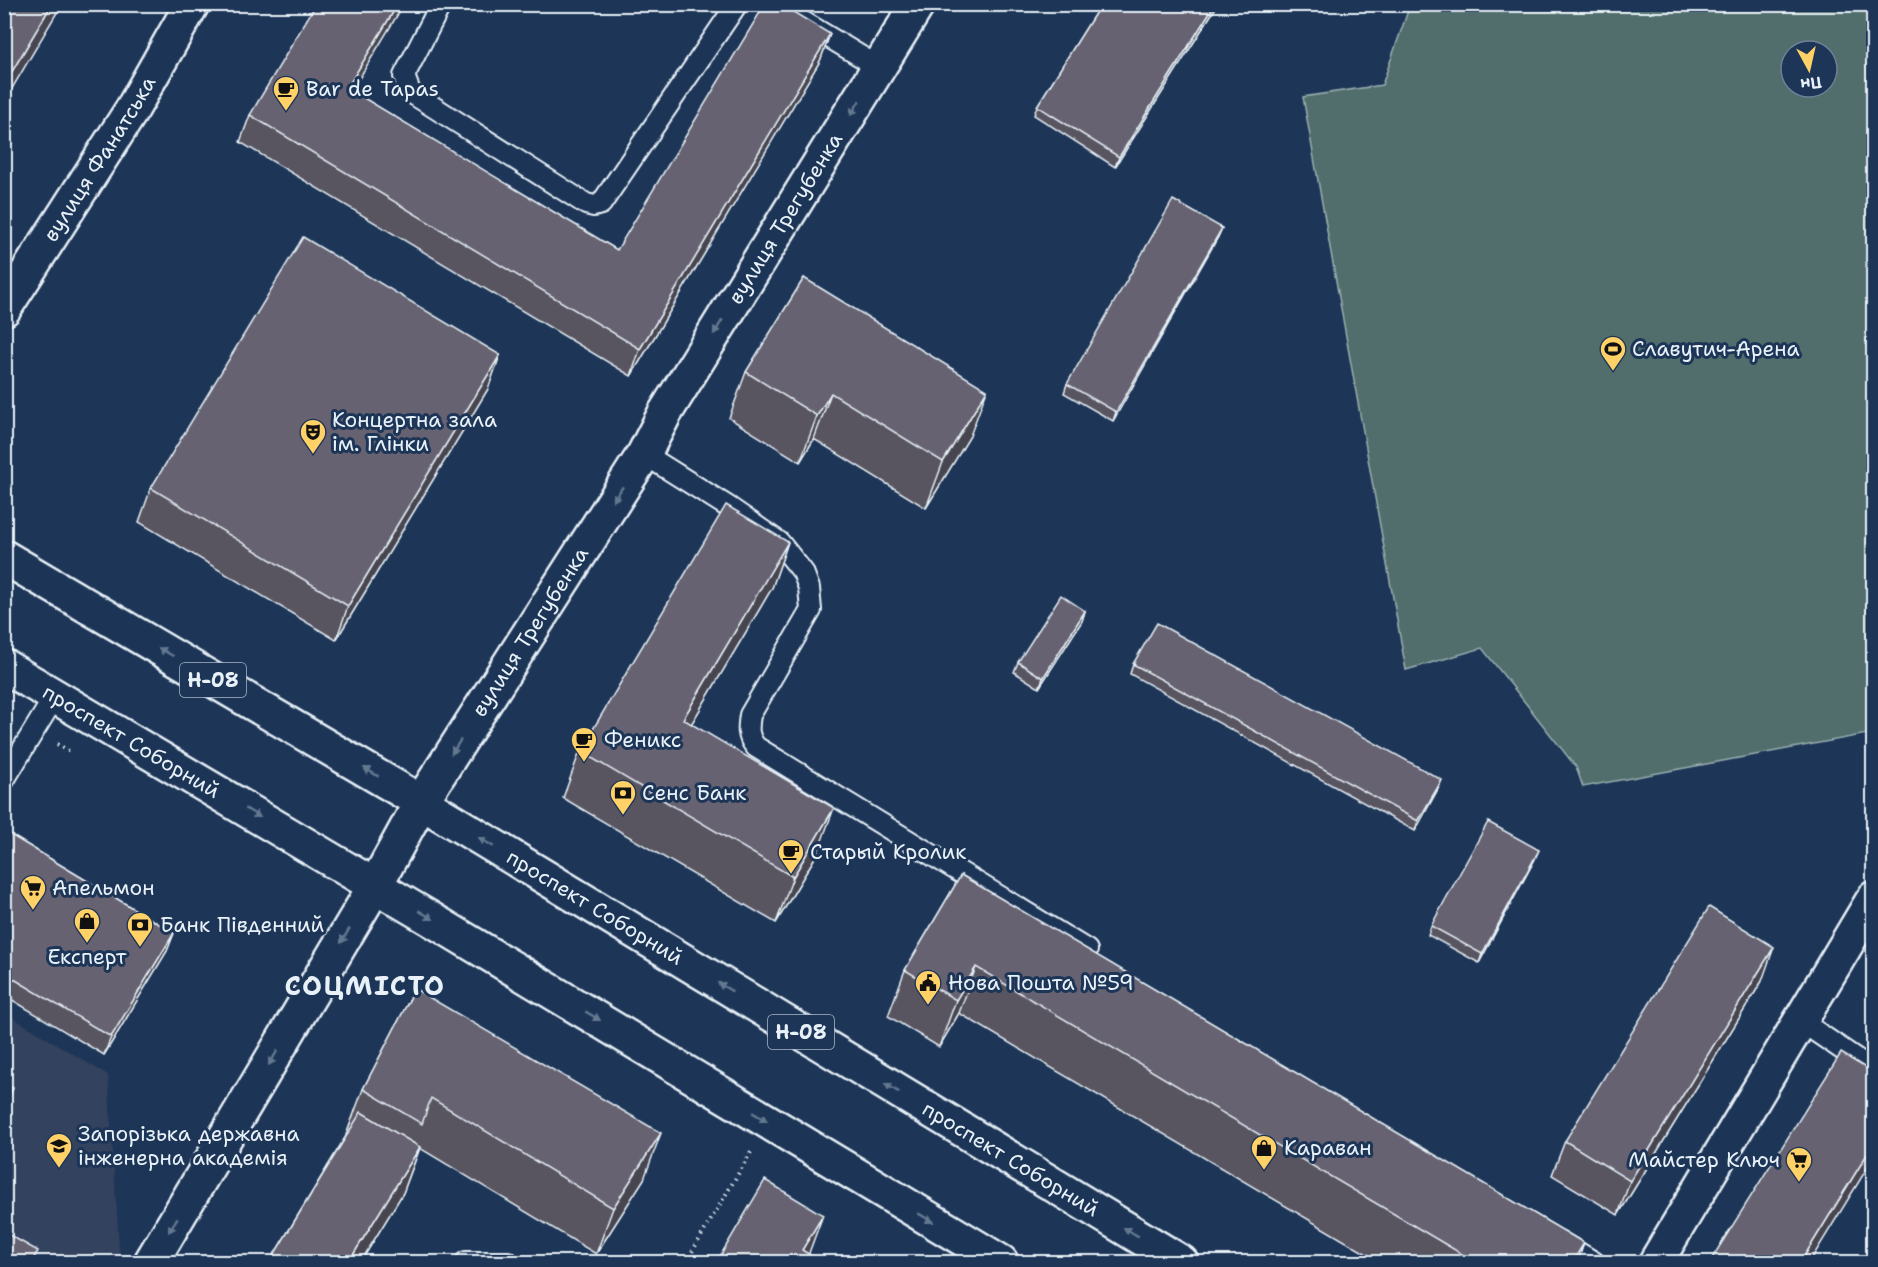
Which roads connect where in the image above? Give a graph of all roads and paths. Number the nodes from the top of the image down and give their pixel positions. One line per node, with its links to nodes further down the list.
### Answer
1 (192, 4): 7 (main road, вулиця Фанатська)
2 (441, 4): 3 (lane)
3 (737, 4)
4 (774, 4): 6 (lane)
5 (918, 4): 6 (main road, вулиця Трегубенка)
6 (880, 68): 8 (main road, вулиця Трегубенка, one-way to 8)
7 (4, 309)
8 (644, 454): 13 (main road, вулиця Трегубенка, one-way to 13); 16 (lane)
9 (4, 557): 13 (main road, проспект Соборний / Н-08, one-way to 9)
10 (4, 666): 11 (main road, проспект Соборний)
11 (55, 696): 12 (lane); 14 (main road, проспект Соборний, one-way to 14)
12 (4, 780)
13 (421, 802): 14 (main road, вулиця Трегубенка); 26 (main road, проспект Соборний / Н-08, one-way to 13)
14 (375, 886): 21 (main road, вулиця Трегубенка, one-way to 21); 25 (main road, проспект Соборний, one-way to 25)
15 (1874, 898): 17 (main road)
16 (1104, 961)
17 (1799, 1020): 18 (lane); 28 (main road)
18 (1874, 1071)
19 (753, 1149): 24 (path)
20 (1543, 1231): 27 (lane)
21 (151, 1263)
22 (466, 1263): 23 (lane)
23 (508, 1263)
24 (686, 1263)
25 (1001, 1263)
26 (1181, 1263)
27 (1594, 1263)
28 (1656, 1263)

